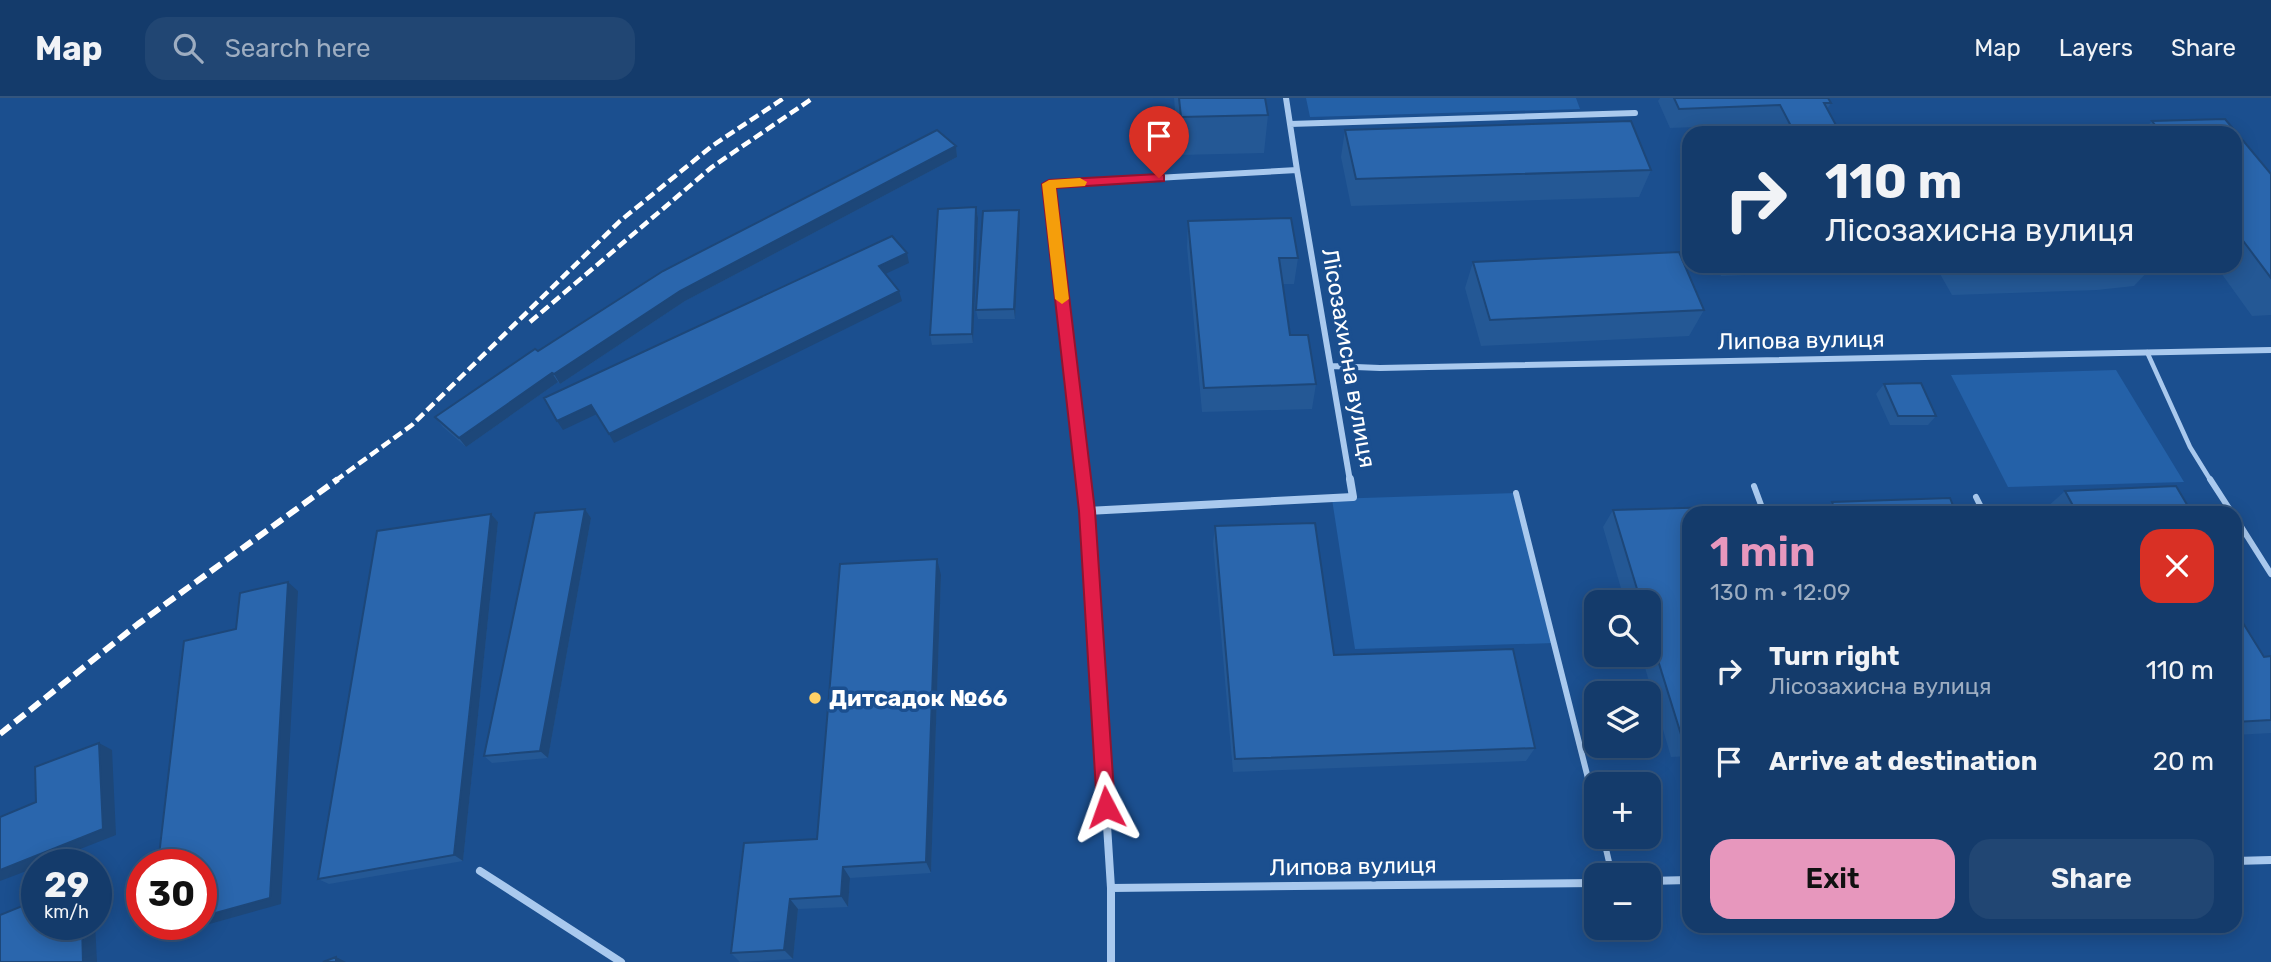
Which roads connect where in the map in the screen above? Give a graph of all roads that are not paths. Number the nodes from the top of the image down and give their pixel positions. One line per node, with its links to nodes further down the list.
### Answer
1 (1286, 98): 3 (street, Лісозахисна вулиця)
2 (1635, 113): 3 (street)
3 (1290, 124): 4 (street, Лісозахисна вулиця)
4 (1297, 170): 7 (street, Лісозахисна вулиця); 14 (street)
5 (2271, 350): 6 (street, Липова вулиця)
6 (2147, 352): 7 (street, Липова вулиця); 13 (lane)
7 (1331, 366): 14 (street, Лісозахисна вулиця)
8 (1754, 486): 11 (lane)
9 (1516, 493): 17 (lane)
10 (1976, 497): 12 (lane)
11 (1761, 506)
12 (1980, 506)
13 (2227, 506)
14 (1087, 511): 24 (street)
15 (2242, 529): 16 (lane)
16 (2271, 574)
17 (1586, 772)
18 (2271, 860): 19 (street)
19 (2242, 861)
20 (480, 871): 25 (street)
21 (1682, 880): 22 (street)
22 (1661, 881)
23 (1584, 883): 24 (street, Липова вулиця)
24 (1111, 888): 26 (street)
25 (621, 962)
26 (1111, 962)

